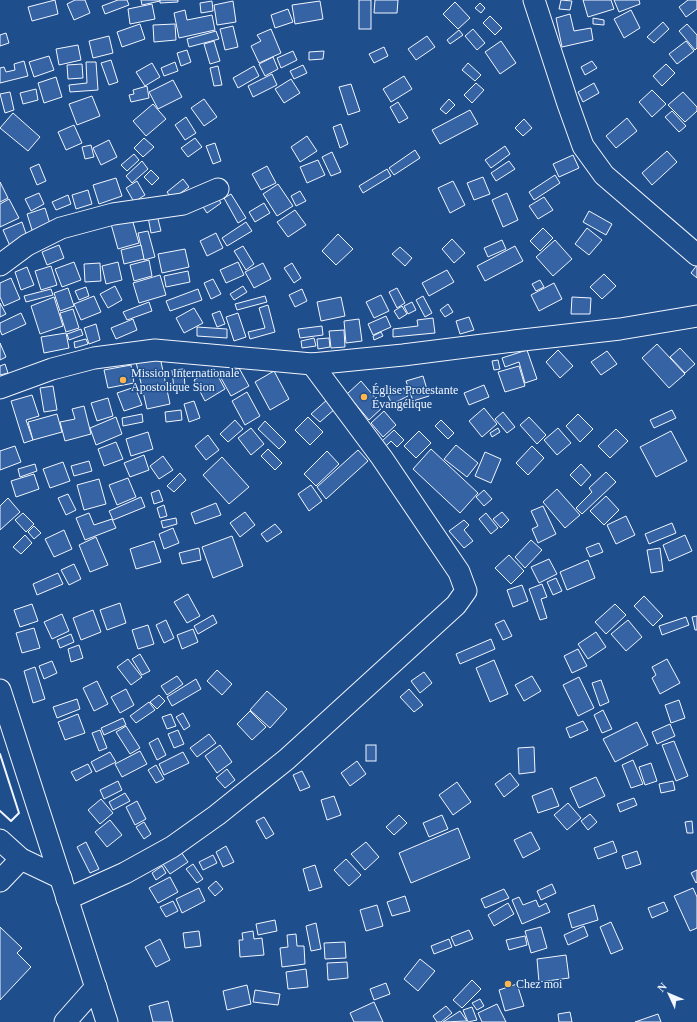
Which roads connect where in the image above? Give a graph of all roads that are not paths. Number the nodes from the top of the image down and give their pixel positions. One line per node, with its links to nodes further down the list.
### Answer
1 (534, 0): 3 (street)
2 (218, 189): 4 (street)
3 (697, 255)
4 (0, 264)
5 (697, 316): 6 (street)
6 (312, 364): 7 (street); 13 (street)
7 (0, 388)
8 (0, 690): 11 (street)
9 (0, 840): 10 (street)
10 (21, 859): 11 (street); 12 (street)
11 (60, 878): 13 (street)
12 (0, 881)
13 (67, 899): 14 (street)
14 (96, 987): 15 (street); 16 (street)
15 (65, 1022)
16 (107, 1022)

